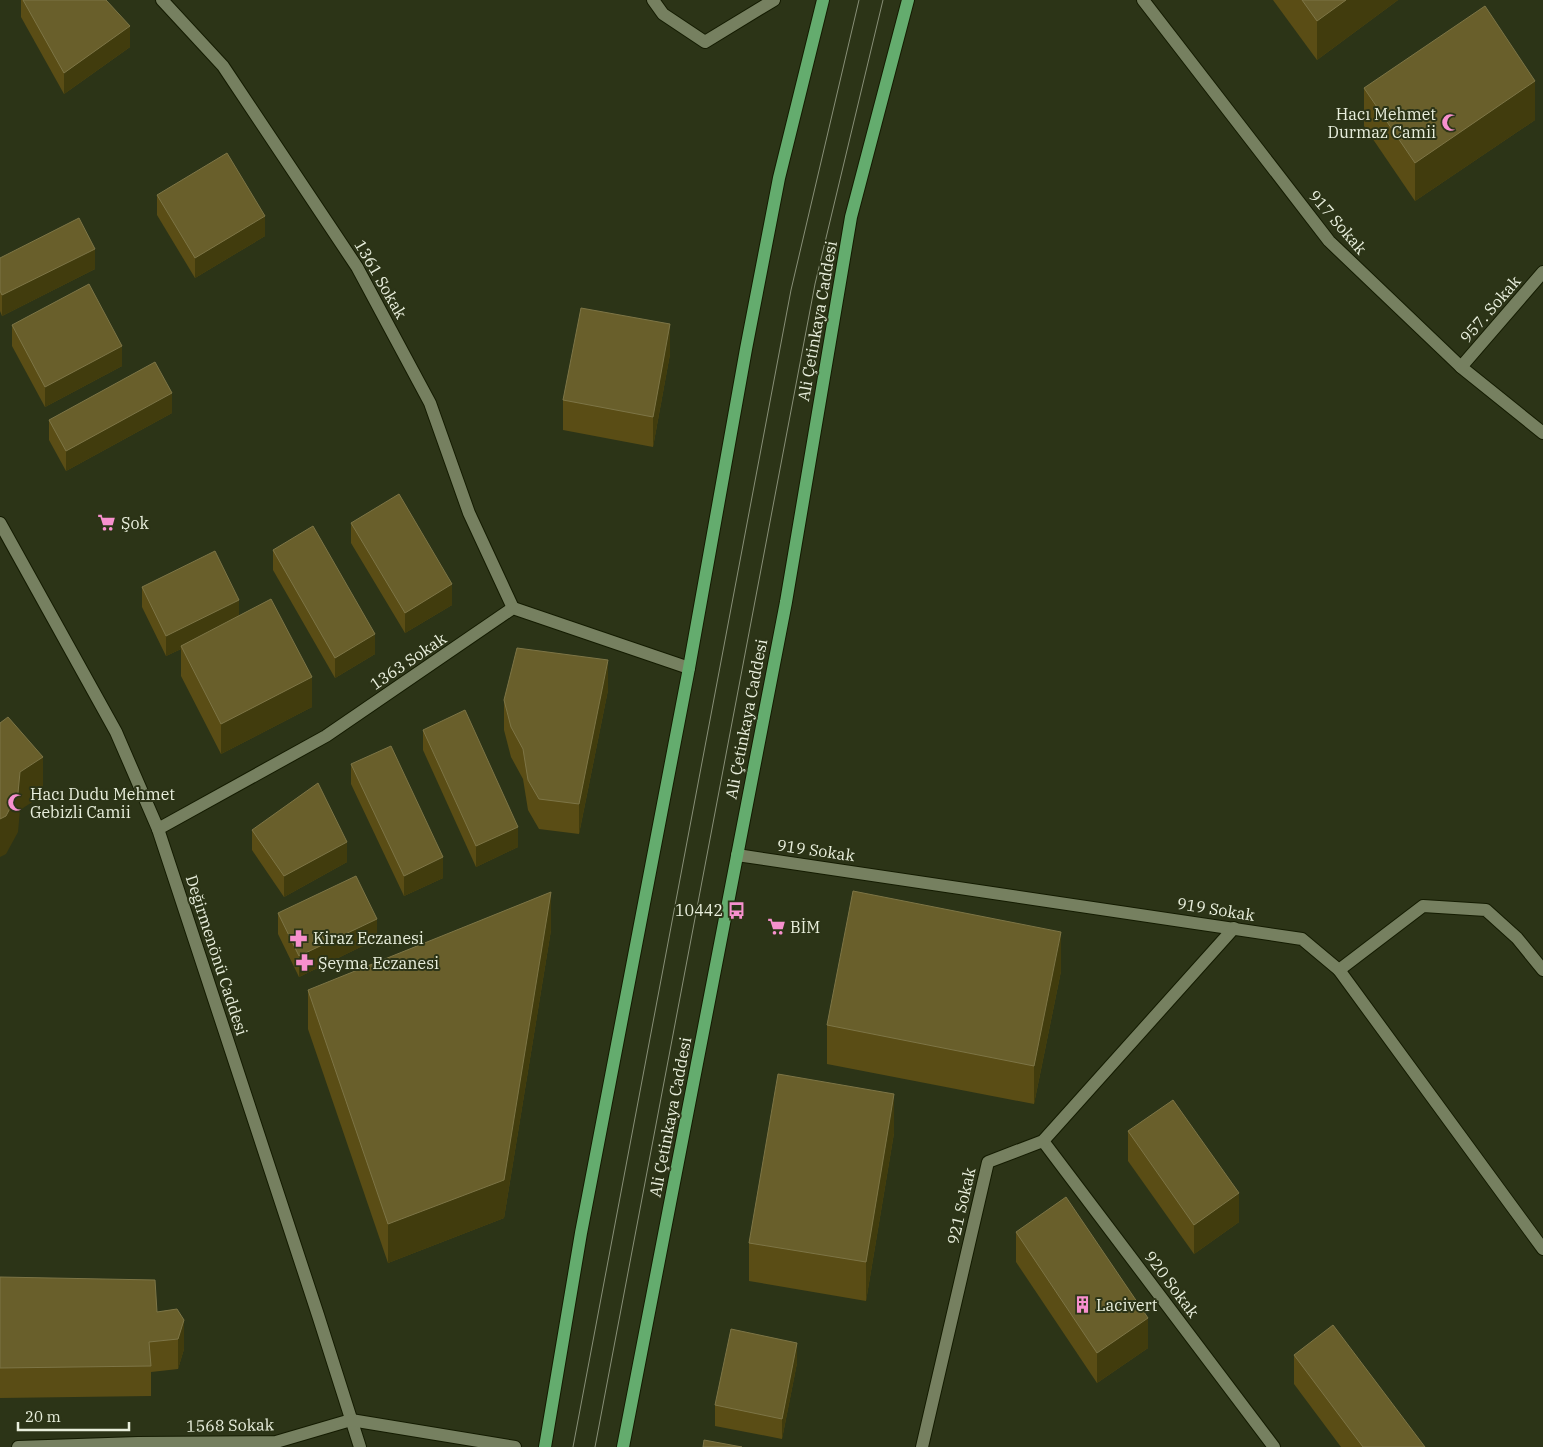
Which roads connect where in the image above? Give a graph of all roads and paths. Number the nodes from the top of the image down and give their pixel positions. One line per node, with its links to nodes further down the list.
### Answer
1 (162, 0): 11 (street, 1361 Sokak)
2 (653, 0): 3 (street)
3 (774, 0)
4 (823, 0): 12 (main road)
5 (908, 0): 14 (main road, Ali Çetinkaya Caddesi)
6 (1143, 0): 8 (street, 917 Sokak)
7 (1543, 272): 8 (street, 957. Sokak)
8 (1461, 367): 9 (street, 917 Sokak)
9 (1543, 433)
10 (0, 523): 13 (street, Değirmenönü Caddesi)
11 (513, 608): 12 (street); 13 (street, 1363 Sokak)
12 (689, 668): 25 (main road)
13 (158, 830): 20 (street, Değirmenönü Caddesi)
14 (737, 855): 15 (street, 919 Sokak); 26 (main road, Ali Çetinkaya Caddesi)
15 (1234, 928): 16 (street, 919 Sokak); 18 (street, 921 Sokak)
16 (1339, 970): 17 (street); 19 (street, 919 Sokak)
17 (1543, 970)
18 (1043, 1141): 27 (street, 921 Sokak); 28 (street, 920 Sokak)
19 (1543, 1248)
20 (350, 1420): 21 (street, 1568 Sokak); 23 (street, Değirmenönü Caddesi); 24 (street)
21 (138, 1445): 22 (street, 1568 Sokak)
22 (18, 1447)
23 (360, 1447)
24 (515, 1447)
25 (545, 1447)
26 (623, 1447)
27 (922, 1447)
28 (1274, 1447)

